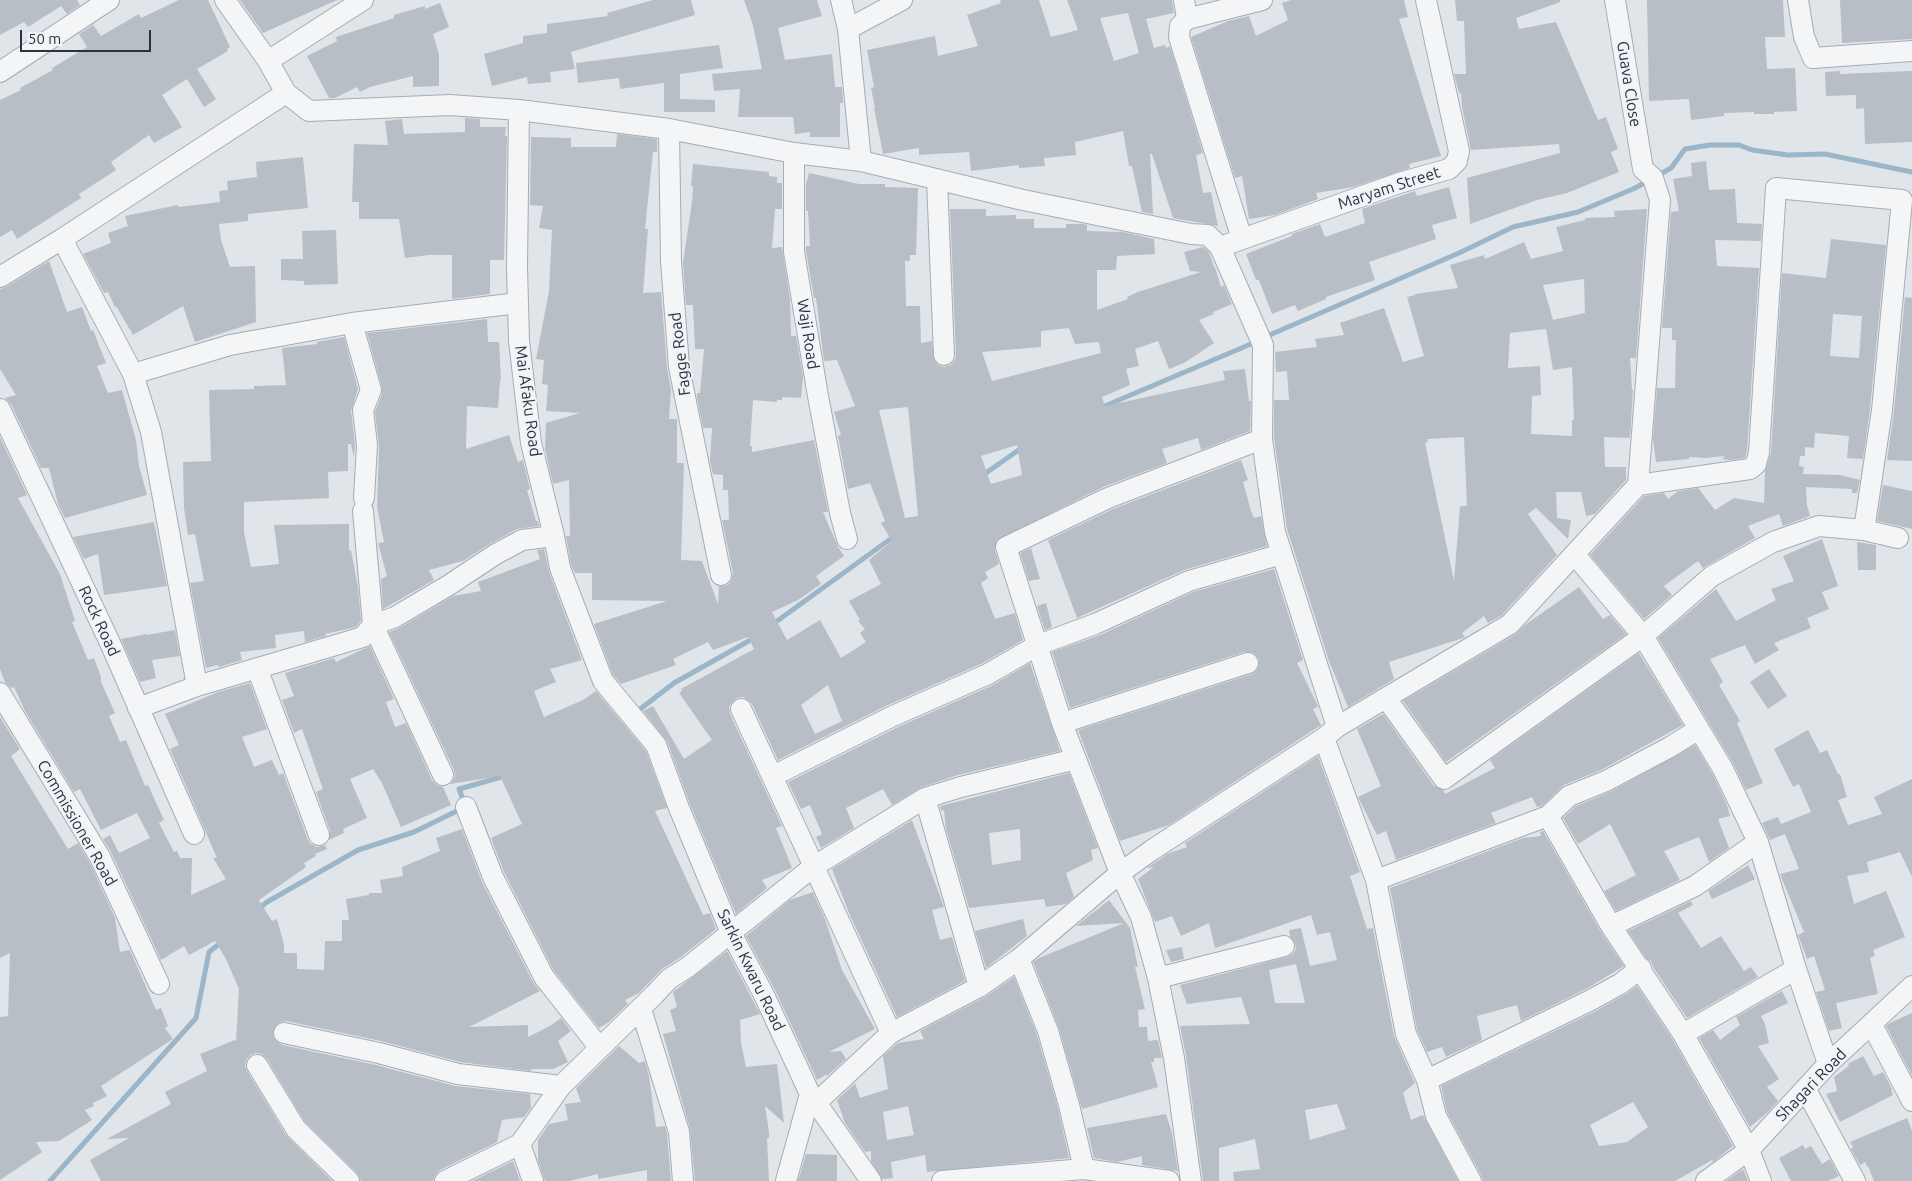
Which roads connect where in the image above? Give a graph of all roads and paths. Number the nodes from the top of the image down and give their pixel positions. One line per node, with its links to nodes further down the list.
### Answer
1 (109, 0): 14 (street)
2 (225, 0): 13 (street)
3 (363, 0): 13 (street)
4 (841, 0): 11 (street)
5 (902, 0): 11 (street)
6 (1262, 0): 10 (street)
7 (1426, 0): 22 (street, Maryam Street)
8 (1615, 0): 31 (street, Guava Close)
9 (1798, 0): 12 (street)
10 (1185, 10): 22 (street)
11 (848, 29): 19 (street)
12 (1912, 50)
13 (268, 61): 15 (street)
14 (0, 72)
15 (286, 94): 16 (street); 21 (street)
16 (519, 110): 17 (street); 25 (street, Mai Afaku Road)
17 (669, 129): 18 (street); 38 (street, Fagge Road)
18 (794, 153): 19 (street); 35 (street, Waji Road)
19 (861, 161): 20 (street)
20 (938, 180): 23 (street); 27 (street)
21 (62, 239): 24 (street); 28 (street)
22 (1242, 239): 23 (street, Maryam Street)
23 (1220, 247): 30 (street)
24 (0, 277)
25 (518, 303): 26 (street); 33 (street, Mai Afaku Road)
26 (352, 323): 28 (street); 39 (street)
27 (944, 355)
28 (133, 374): 44 (street)
29 (0, 409): 47 (street, Rock Road)
30 (1262, 439): 36 (street); 41 (street)
31 (1638, 486): 32 (street); 37 (street)
32 (1864, 530): 34 (street); 40 (street)
33 (554, 536): 39 (street); 52 (street, Mai Afaku Road)
34 (1898, 538)
35 (847, 539)
36 (1282, 554): 41 (street); 51 (street)
37 (1575, 555): 40 (street); 46 (street)
38 (720, 575)
39 (374, 625): 43 (street); 54 (street)
40 (1643, 636): 46 (street); 50 (street)
41 (1038, 646): 49 (street); 55 (street)
42 (1248, 664): 49 (street)
43 (257, 668): 44 (street); 60 (street)
44 (197, 686): 47 (street)
45 (0, 693): 72 (street, Commissioner Road)
46 (1386, 698): 51 (street)
47 (138, 708): 59 (street, Rock Road)
48 (741, 709): 55 (street)
49 (1062, 723): 53 (street)
50 (1699, 729): 58 (street); 61 (street)
51 (1331, 732): 63 (street); 64 (street)
52 (656, 745): 66 (street, Sarkin Kwaru Road)
53 (1076, 759): 56 (street); 63 (street)
54 (443, 775)
55 (773, 776): 62 (street)
56 (925, 798): 62 (street); 74 (street)
57 (466, 807): 80 (street)
58 (1548, 816): 64 (street); 65 (street)
59 (194, 834)
60 (319, 835)
61 (1758, 842): 65 (street); 70 (street)
62 (813, 867): 66 (street); 78 (street)
63 (1120, 873): 68 (street); 71 (street)
64 (1376, 880): 83 (street)
65 (1611, 926): 69 (street)
66 (731, 933): 75 (street); 86 (street, Sarkin Kwaru Road)
67 (1284, 946): 71 (street)
68 (1019, 959): 74 (street); 90 (street)
69 (1641, 968): 79 (street); 83 (street)
70 (1796, 969): 79 (street); 81 (street)
71 (1158, 978): 100 (street)
72 (159, 984)
73 (1912, 986): 76 (street, Shagari Road)
74 (980, 987): 78 (street)
75 (640, 1009): 80 (street); 95 (street)
76 (1872, 1025): 81 (street, Shagari Road); 87 (street)
77 (284, 1032): 84 (street)
78 (891, 1033): 86 (street)
79 (1683, 1034): 89 (street)
80 (599, 1047): 84 (street)
81 (1828, 1064): 85 (street, Shagari Road)
82 (257, 1065): 92 (street)
83 (1427, 1080): 91 (street)
84 (561, 1086): 88 (street)
85 (1806, 1090): 89 (street, Shagari Road); 103 (street)
86 (813, 1099): 96 (street); 97 (street, Sarkin Kwaru Road)
87 (1912, 1101)
88 (520, 1144): 93 (street); 94 (street)
89 (1749, 1150): 101 (street, Shagari Road); 102 (street)
90 (1084, 1169): 98 (street); 99 (street)
91 (1470, 1180)
92 (349, 1181)
93 (445, 1181)
94 (533, 1181)
95 (683, 1181)
96 (786, 1181)
97 (871, 1181)
98 (942, 1181)
99 (1170, 1181)
100 (1191, 1181)
101 (1706, 1181)
102 (1761, 1181)
103 (1855, 1181)

